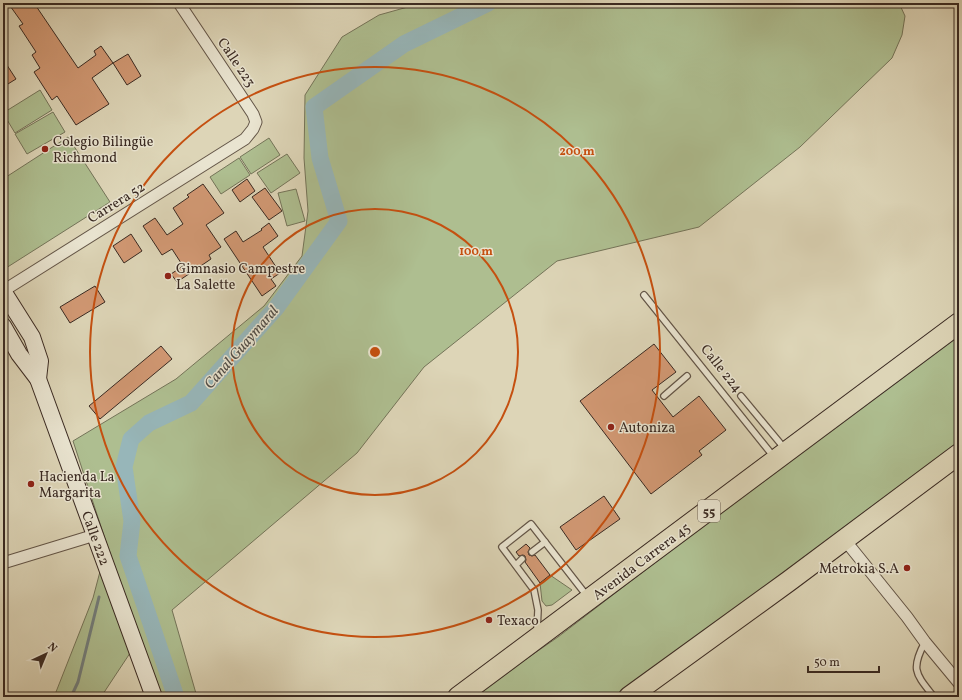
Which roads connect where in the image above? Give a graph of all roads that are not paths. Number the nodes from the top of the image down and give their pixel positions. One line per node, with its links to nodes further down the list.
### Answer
1 (179, 3): 2 (street, Calle 223)
2 (245, 139): 3 (street, Carrera 52)
3 (3, 291): 8 (street, Calle 222)
4 (644, 295): 12 (lane, Calle 224)
5 (959, 323): 12 (highway, Avenida Carrera 45 / 55)
6 (3, 326): 8 (street, Calle 222)
7 (687, 376): 9 (lane)
8 (38, 379): 13 (street, Calle 222)
9 (664, 396)
10 (741, 396): 12 (lane)
11 (959, 454): 14 (highway)
12 (782, 456): 20 (highway, Avenida Carrera 45 / 55)
13 (95, 535): 18 (street); 24 (street, Calle 222)
14 (844, 539): 22 (street); 26 (highway)
15 (545, 542): 16 (lane); 19 (lane); 20 (lane)
16 (532, 552)
17 (522, 559): 19 (lane)
18 (3, 563)
19 (516, 565): 21 (lane)
20 (589, 600): 21 (highway, Avenida Carrera 45 / 55)
21 (536, 640): 25 (highway, Avenida Carrera 45 / 55)
22 (925, 642): 23 (street); 27 (lane)
23 (959, 683)
24 (154, 697)
25 (458, 697)
26 (629, 697)
27 (934, 697)

